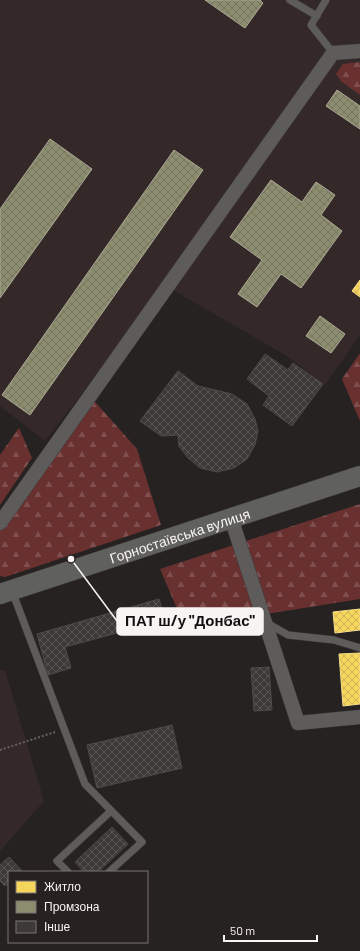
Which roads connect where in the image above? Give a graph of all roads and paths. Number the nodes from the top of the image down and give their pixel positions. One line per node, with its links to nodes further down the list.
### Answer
1 (290, 0): 3 (lane)
2 (326, 0): 3 (lane)
3 (317, 16): 5 (lane)
4 (360, 51): 5 (street)
5 (333, 53): 8 (street)
6 (360, 476): 7 (main road, Горностаївська вулиця)
7 (231, 518): 9 (main road, Горностаївська вулиця); 10 (street)
8 (0, 523)
9 (6, 593): 13 (lane)
10 (265, 622): 11 (lane); 12 (street)
11 (360, 648)
12 (360, 717)
13 (64, 729): 14 (path); 15 (lane)
14 (0, 750)
15 (111, 811): 16 (lane); 17 (lane)
16 (67, 871)
17 (110, 871)

